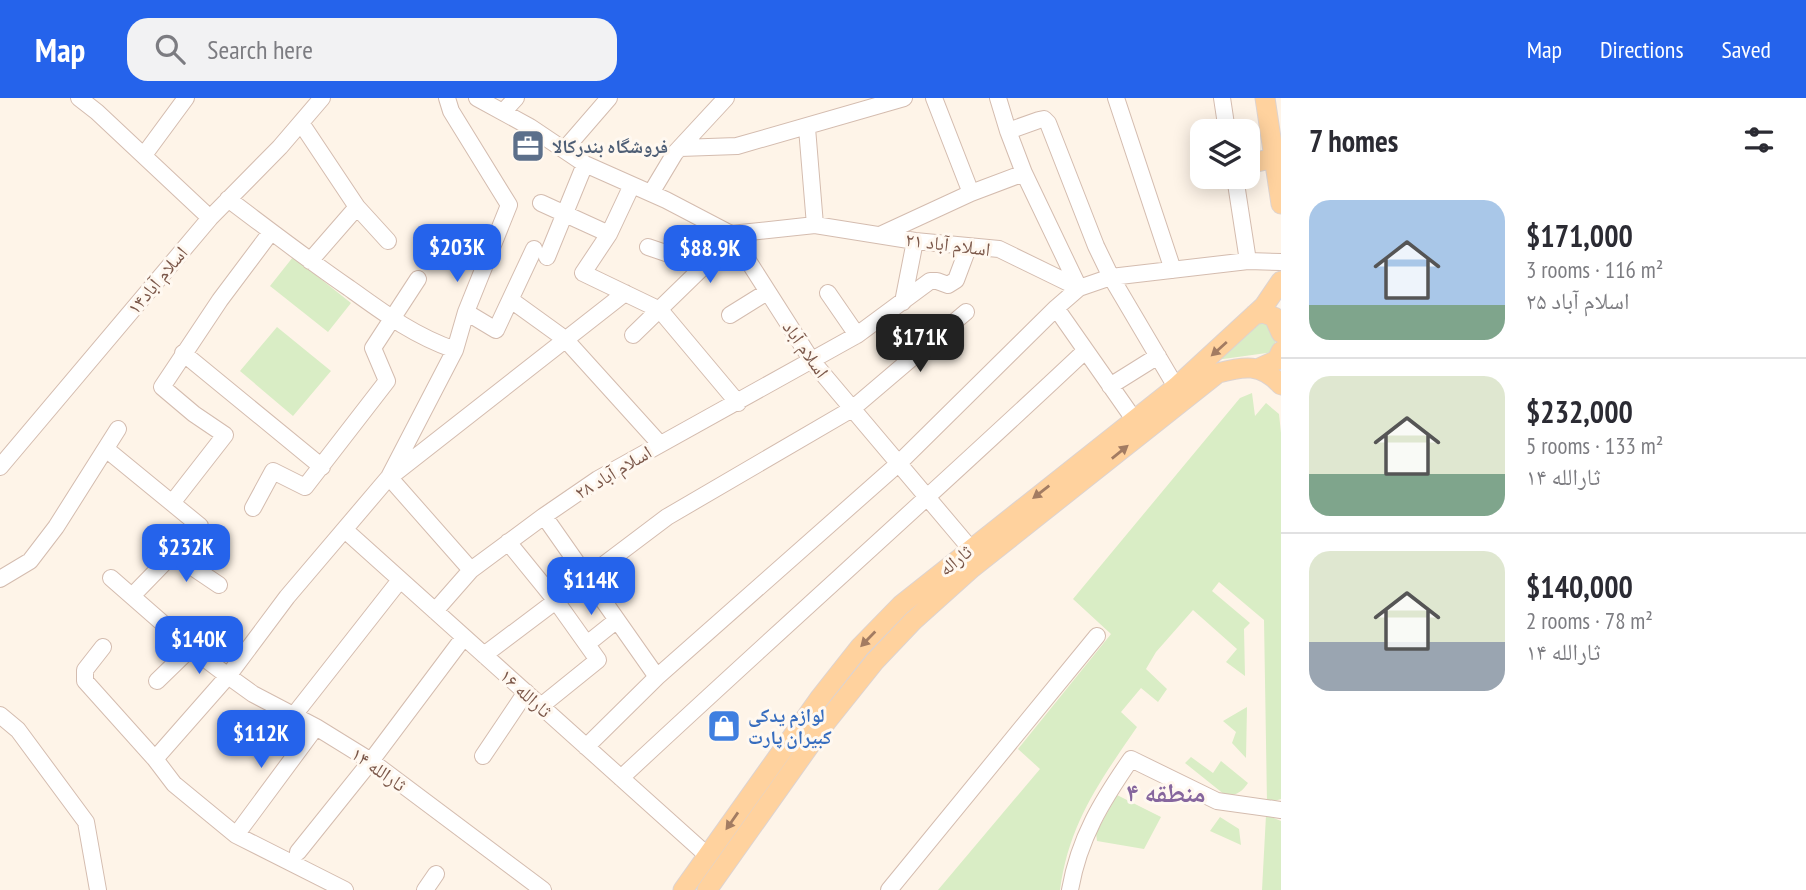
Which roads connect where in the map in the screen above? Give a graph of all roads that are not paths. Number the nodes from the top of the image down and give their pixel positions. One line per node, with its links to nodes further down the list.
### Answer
1 (79, 98): 17 (street)
2 (107, 98): 17 (street)
3 (186, 98): 24 (street)
4 (322, 98): 19 (street, اسلام آباد۱۴)
5 (447, 98): 64 (street)
6 (477, 98): 16 (street)
7 (516, 98): 16 (street)
8 (609, 98): 23 (street)
9 (904, 98): 20 (street)
10 (934, 98): 32 (street)
11 (998, 98): 21 (street)
12 (1116, 98): 52 (street)
13 (1222, 98): 18 (street)
14 (1265, 98): 25 (main road)
15 (718, 101): 22 (street)
16 (503, 111): 23 (street)
17 (97, 112): 24 (street)
18 (1225, 119)
19 (301, 123): 33 (street, اسلام آباد۱۴); 36 (street)
20 (807, 128): 22 (street); 39 (street)
21 (1008, 131): 28 (street); 53 (street)
22 (680, 148): 31 (street)
23 (565, 150): 27 (street)
24 (144, 155): 38 (street)
25 (1274, 158): 26 (main road); 35 (main road)
26 (1260, 161)
27 (585, 164): 29 (street); 37 (street)
28 (1024, 173): 32 (street); 56 (street)
29 (632, 186): 31 (street); 41 (street)
30 (1237, 189): 49 (street)
31 (651, 193): 42 (street)
32 (971, 193): 43 (street)
33 (228, 199): 38 (street, اسلام آباد۱۴); 40 (street)
34 (541, 203): 37 (street)
35 (1281, 204)
36 (358, 207): 44 (street); 48 (street)
37 (564, 213): 41 (street); 60 (street)
38 (210, 218): 90 (street, اسلام آباد۱۴)
39 (815, 225): 42 (street, اسلام آباد ۲۱); 43 (street, اسلام آباد ۲۱)
40 (271, 232): 48 (street); 76 (street)
41 (609, 234): 58 (street)
42 (731, 234): 51 (street); 57 (street, اسلام آباد)
43 (880, 235): 45 (street, اسلام آباد ۲۱)
44 (388, 241)
45 (915, 241): 47 (street, اسلام آباد ۲۱); 61 (street)
46 (648, 247): 51 (street)
47 (968, 248): 56 (street, اسلام آباد ۲۱); 61 (street, اسلام آباد ۲۸)
48 (310, 261): 68 (street)
49 (1248, 261): 50 (street); 52 (street)
50 (1281, 262)
51 (704, 266): 63 (street)
52 (1173, 271): 53 (street)
53 (1111, 277): 56 (street); 77 (street)
54 (418, 279): 68 (street)
55 (1281, 281): 67 (main road, ثاراله)
56 (1079, 288): 62 (street)
57 (767, 292): 66 (street); 78 (street, اسلام آباد)
58 (625, 293): 63 (street); 72 (street)
59 (828, 293): 71 (street)
60 (512, 300): 64 (street); 72 (street)
61 (903, 302): 71 (street, اسلام آباد ۲۸)
62 (1056, 307): 74 (street); 89 (street)
63 (660, 310): 70 (street); 83 (street)
64 (466, 312): 73 (street)
65 (966, 312): 84 (street)
66 (730, 315)
67 (1254, 315): 69 (main road); 82 (main road, ثاراله, one-way to 82)
68 (391, 318): 73 (street); 91 (street)
69 (1281, 333)
70 (633, 335)
71 (857, 335): 78 (street, اسلام آباد ۲۸)
72 (565, 339): 87 (street); 92 (street)
73 (455, 351): 92 (street)
74 (1085, 351): 81 (street); 93 (street)
75 (1281, 351): 79 (main road)
76 (183, 353): 91 (street); 94 (street)
77 (1158, 356): 81 (street); 82 (street)
78 (812, 361): 83 (street, اسلام آباد ۲۸); 84 (street, اسلام آباد)
79 (1257, 369): 80 (main road); 131 (main road, ثاراله, one-way to 79)
80 (1281, 385)
81 (1110, 386): 85 (street)
82 (1175, 387): 85 (main road, ثاراله)
83 (737, 403): 87 (street, اسلام آباد ۲۸)
84 (852, 409): 89 (street, اسلام آباد); 103 (street)
85 (1133, 418): 99 (main road, ثاراله, one-way to 99)
86 (118, 429): 88 (street)
87 (660, 444): 96 (street, اسلام آباد ۲۸)
88 (106, 449): 94 (street); 102 (street)
89 (898, 464): 93 (street, اسلام آباد); 118 (street)
90 (0, 467)
91 (322, 467): 95 (street)
92 (389, 477): 97 (street); 101 (street)
93 (928, 499): 99 (street, اسلام آباد); 130 (street)
94 (172, 503): 100 (street)
95 (253, 508)
96 (544, 516): 98 (street, اسلام آباد ۲۸); 103 (street)
97 (345, 530): 105 (street, ثارالله ۱۶); 117 (street)
98 (508, 542): 101 (street, اسلام آباد ۲۸); 108 (street)
99 (970, 548): 129 (main road, ثاراله, one-way to 129)
100 (173, 554): 106 (street); 107 (street)
101 (471, 570): 109 (street, اسلام آباد ۲۸)
102 (2, 574)
103 (587, 578): 108 (street); 110 (street)
104 (111, 579): 107 (street, ثارالله ۱۴)
105 (400, 580): 109 (street, ثارالله ۱۶); 123 (street)
106 (219, 584)
107 (132, 596): 115 (street, ثارالله ۱۴)
108 (556, 601): 113 (street); 116 (street)
109 (435, 611): 112 (street, ثارالله ۱۶)
110 (617, 620): 113 (street); 118 (street)
111 (1097, 636): 143 (street)
112 (464, 637): 116 (street, ثارالله ۱۶); 128 (street)
113 (587, 644): 121 (street)
114 (103, 647): 127 (street)
115 (191, 648): 117 (street, ثارالله ۱۴); 119 (street)
116 (484, 655): 120 (street, ثارالله ۱۶)
117 (228, 676): 123 (street, ثارالله ۱۴); 127 (street)
118 (657, 677): 125 (street)
119 (157, 681)
120 (526, 692): 121 (street, ثارالله ۱۶); 126 (street)
121 (541, 706): 125 (street, ثارالله ۱۶)
122 (0, 715): 137 (street)
123 (294, 715): 124 (street, ثارالله ۱۴)
124 (316, 727): 128 (street, ثارالله ۱۴); 133 (street)
125 (586, 747): 130 (street, ثارالله ۱۶)
126 (483, 756)
127 (155, 759): 133 (street)
128 (371, 761): 134 (street); 140 (street, ثارالله ۱۴)
129 (768, 768): 131 (main road); 135 (main road, ثاراله, one-way to 135)
130 (621, 778): 135 (street, ثارالله ۱۶)
131 (785, 780): 142 (main road, ثاراله)
132 (1281, 810): 144 (street)
133 (236, 835): 138 (street)
134 (298, 852)
135 (708, 856): 141 (main road, ثاراله)
136 (436, 874): 139 (street)
137 (98, 890)
138 (345, 890)
139 (425, 890)
140 (543, 890)
141 (683, 890)
142 (706, 890)
143 (889, 890)
144 (1070, 890)

